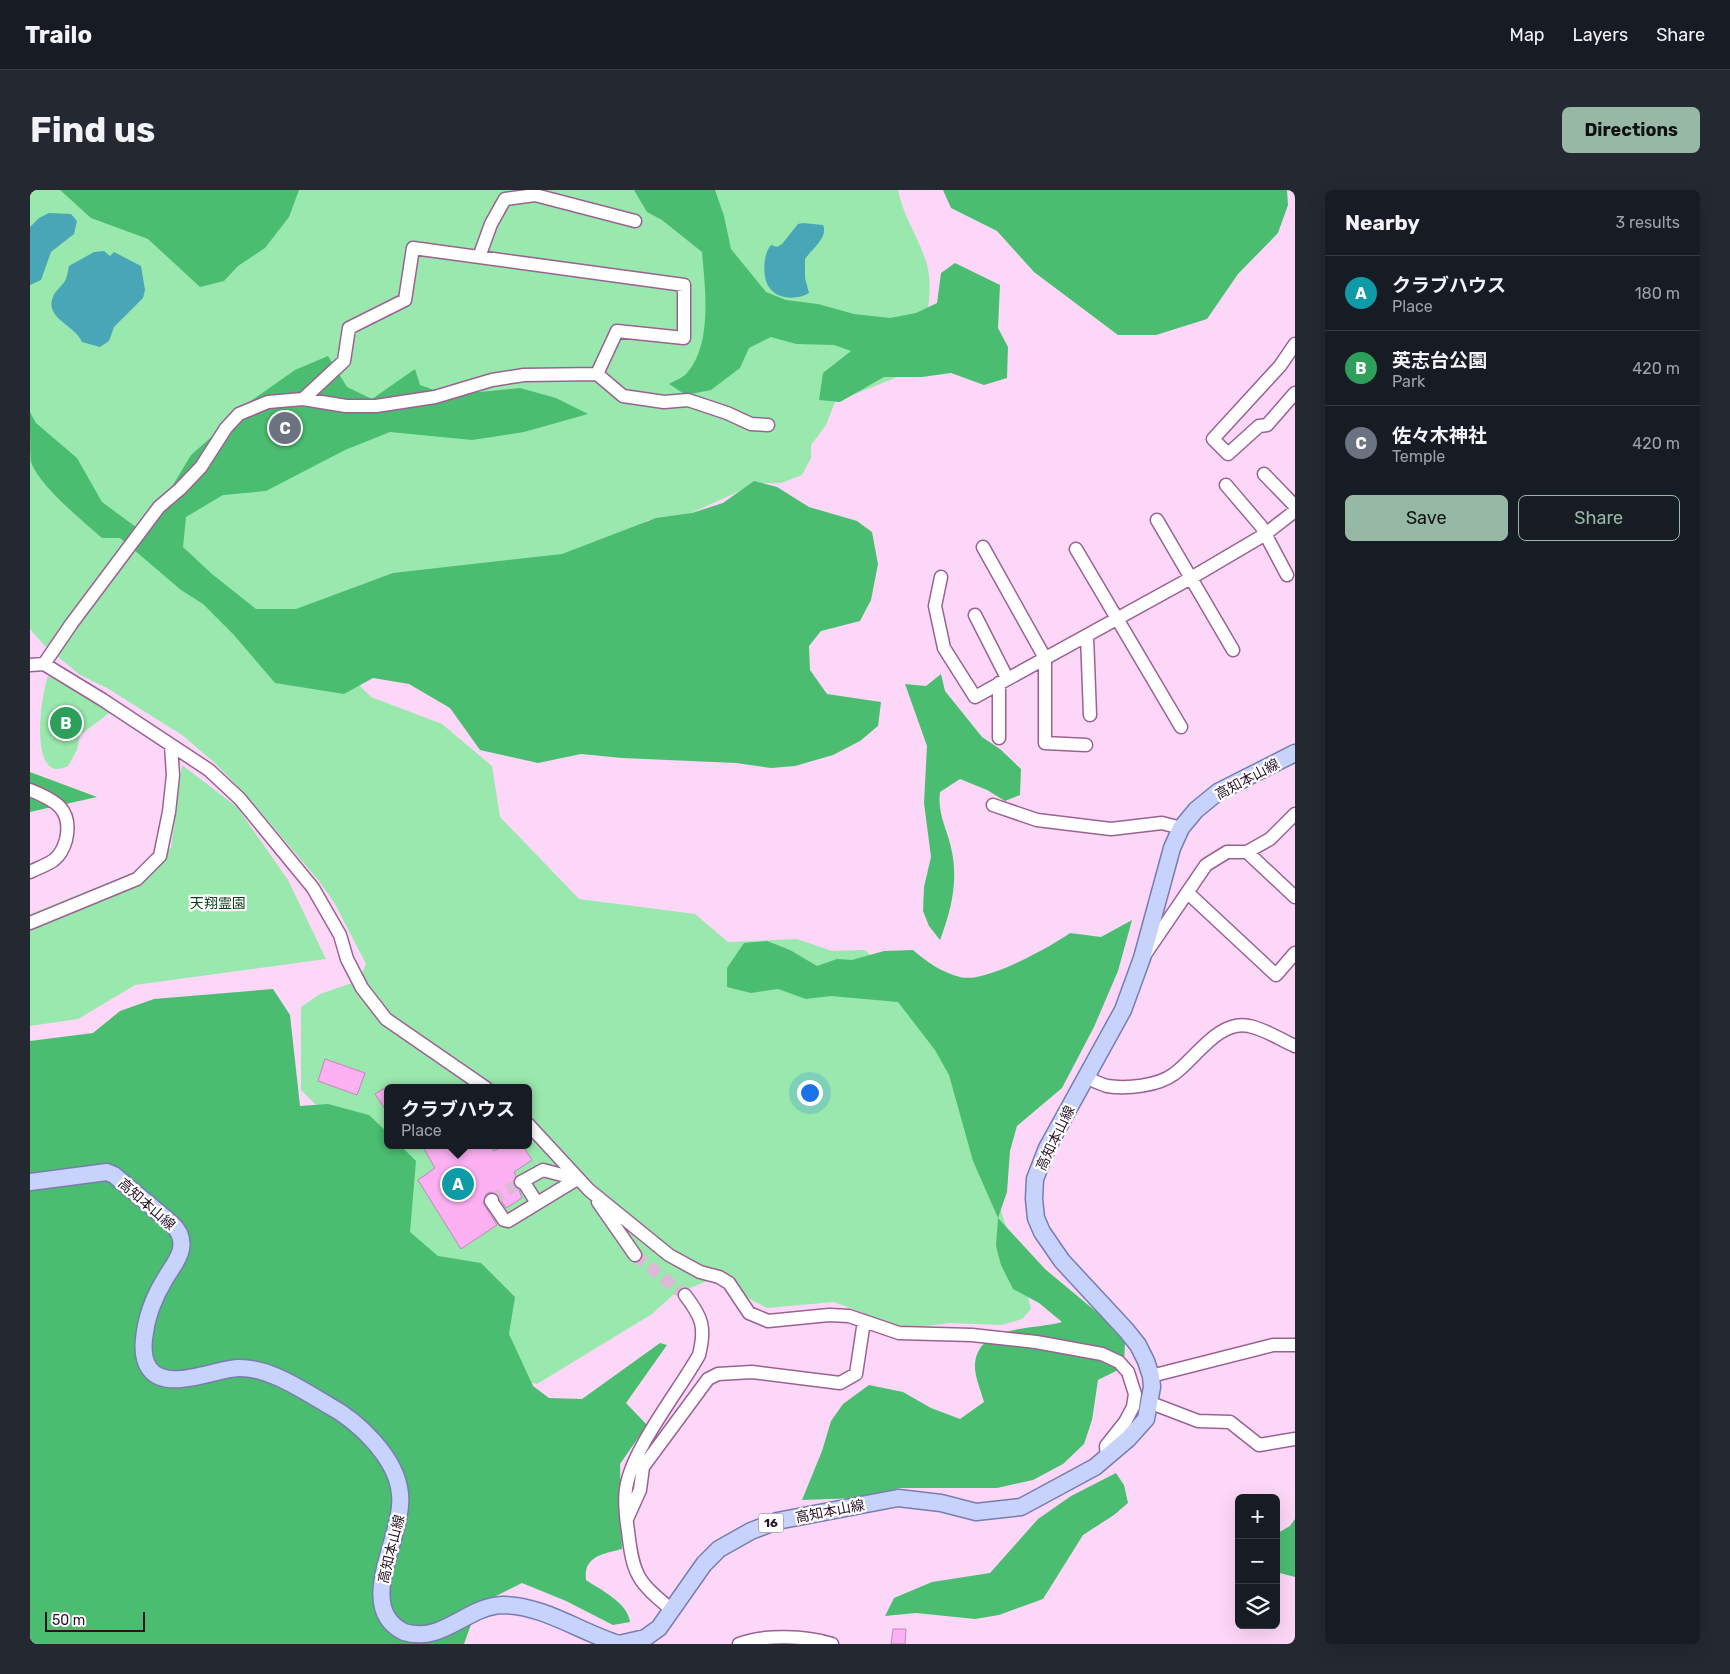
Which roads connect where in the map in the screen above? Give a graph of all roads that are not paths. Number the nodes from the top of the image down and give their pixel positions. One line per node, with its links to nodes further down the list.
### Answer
1 (635, 222): 2 (street)
2 (479, 258): 4 (street); 6 (street)
3 (1295, 344): 5 (street)
4 (597, 374): 6 (street); 7 (street)
5 (1295, 394)
6 (303, 399): 24 (street)
7 (768, 425)
8 (1264, 474): 10 (street)
9 (1226, 485): 13 (street)
10 (1295, 506)
11 (1295, 511): 13 (street)
12 (1157, 520): 18 (street)
13 (1264, 535): 16 (street); 18 (street)
14 (983, 546): 23 (street)
15 (1076, 549): 20 (street)
16 (1287, 576)
17 (941, 577): 26 (street)
18 (1191, 578): 20 (street); 22 (street)
19 (975, 615): 26 (street)
20 (1116, 619): 21 (street); 28 (street)
21 (1087, 636): 23 (street); 27 (street)
22 (1233, 650)
23 (1045, 658): 26 (street); 31 (street)
24 (44, 664): 25 (street); 30 (street)
25 (30, 665)
26 (1003, 681): 29 (street)
27 (1090, 715)
28 (1181, 727)
29 (999, 738)
30 (171, 745): 41 (street); 46 (street)
31 (1086, 745)
32 (1295, 753): 36 (main road, 高知本山線 / 16)
33 (30, 790): 38 (street)
34 (993, 805): 36 (street)
35 (1295, 814): 37 (street)
36 (1181, 828): 43 (main road, 高知本山線 / 16)
37 (1247, 852): 39 (street); 40 (street)
38 (30, 872)
39 (1188, 893): 42 (street); 43 (street)
40 (1295, 897)
41 (30, 923)
42 (1295, 953)
43 (1142, 958): 45 (main road, 高知本山線 / 16)
44 (1295, 1046): 45 (street)
45 (1085, 1077): 57 (main road, 高知本山線 / 16)
46 (480, 1084)
47 (532, 1128): 48 (street)
48 (577, 1179): 50 (street); 52 (street); 52 (street)
49 (30, 1182): 63 (main road, 高知本山線 / 16)
50 (589, 1190): 53 (street); 55 (street)
51 (492, 1200): 52 (street)
52 (537, 1203)
53 (635, 1255)
54 (685, 1295): 61 (street)
55 (864, 1321): 60 (street); 61 (street)
56 (1295, 1344): 57 (street)
57 (1152, 1376): 58 (main road, 高知本山線 / 16)
58 (1151, 1403): 59 (street); 60 (main road, 高知本山線 / 16)
59 (1295, 1439)
60 (1107, 1457): 62 (main road, 高知本山線 / 16)
61 (627, 1519): 62 (street)
62 (672, 1610): 63 (main road, 高知本山線 / 16)
63 (647, 1641)
64 (739, 1644): 65 (street)
65 (832, 1644)

